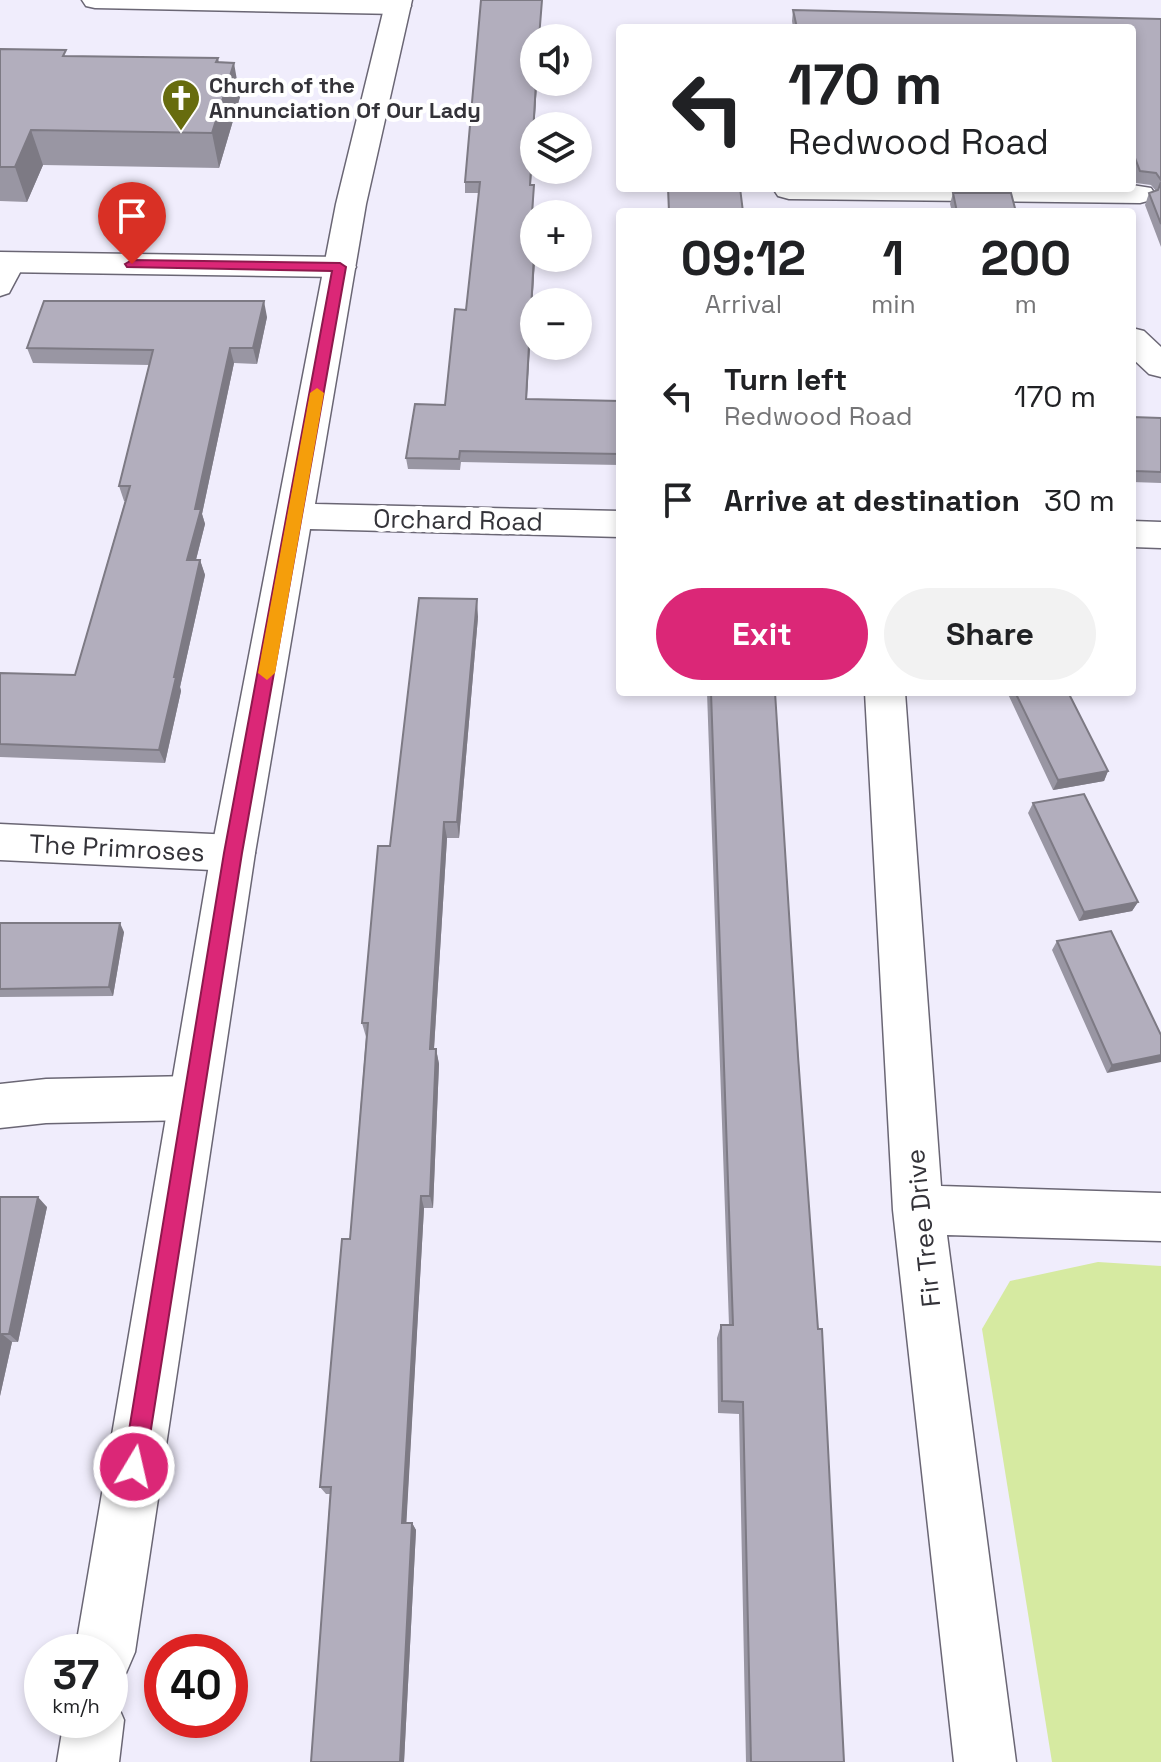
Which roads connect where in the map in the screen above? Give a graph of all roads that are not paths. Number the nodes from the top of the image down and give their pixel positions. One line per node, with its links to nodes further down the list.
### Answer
1 (95, 0): 2 (street)
2 (399, 3): 6 (street)
3 (1140, 194): 5 (street)
4 (789, 197): 5 (street)
5 (1067, 203)
6 (340, 267): 7 (street); 10 (street)
7 (4, 271)
8 (1136, 343): 9 (street)
9 (1161, 366)
10 (296, 516): 11 (street, Orchard Road); 16 (street)
11 (616, 524)
12 (1136, 534): 13 (street)
13 (1161, 535)
14 (885, 696): 19 (street, Fir Tree Drive)
15 (0, 842): 16 (street, The Primroses)
16 (233, 853): 17 (street)
17 (192, 1098): 18 (street); 21 (street)
18 (0, 1106)
19 (918, 1210): 20 (street); 24 (street, Fir Tree Drive)
20 (1161, 1217)
21 (108, 1634)
22 (91, 1738): 23 (street)
23 (88, 1762)
24 (985, 1762)

